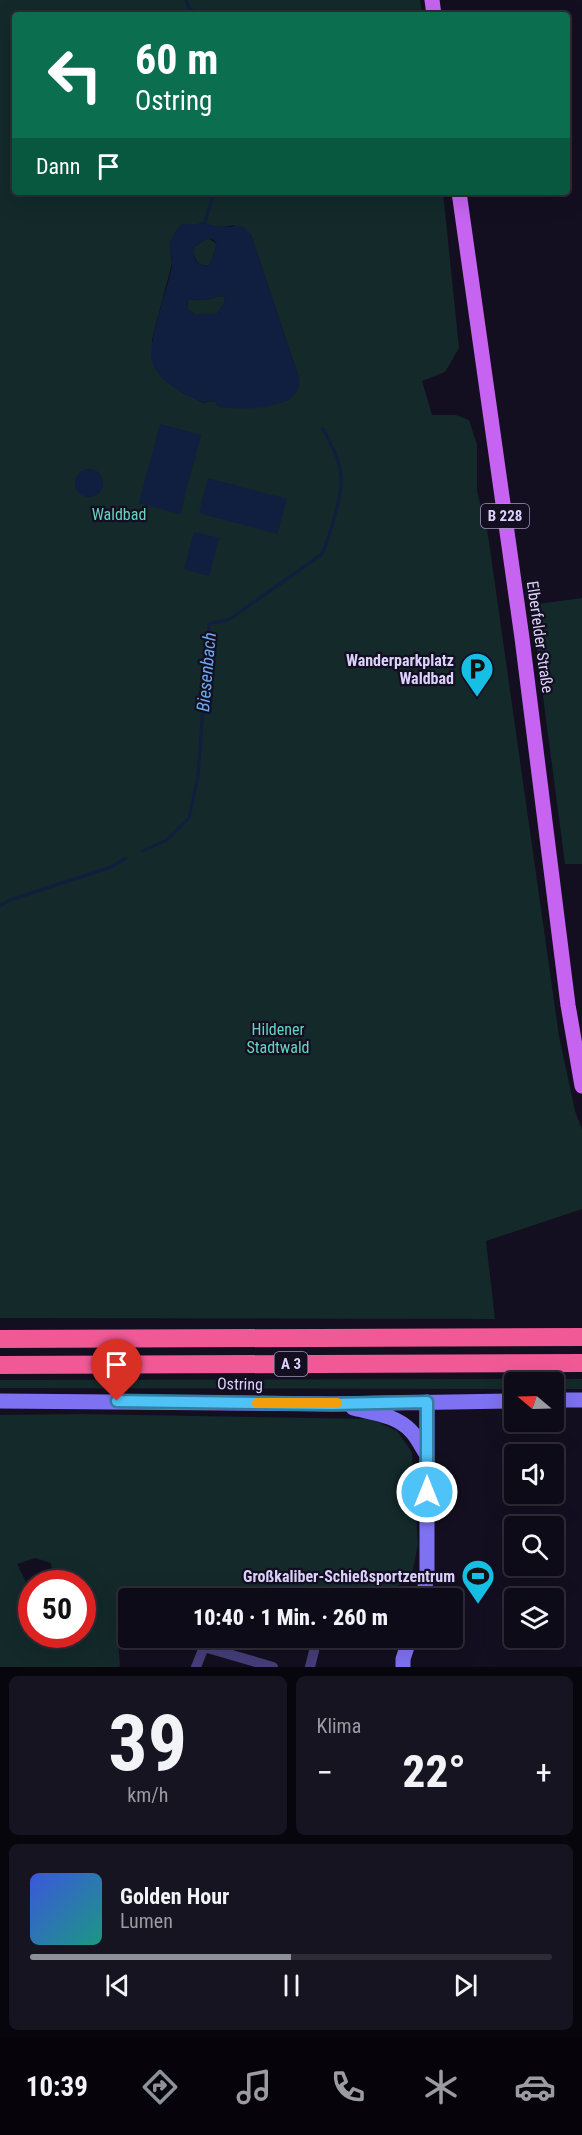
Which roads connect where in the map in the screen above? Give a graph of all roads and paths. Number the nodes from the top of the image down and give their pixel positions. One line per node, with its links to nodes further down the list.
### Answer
1 (459, 195): 2 (main road, Elberfelder Straße / B 228)
2 (582, 1086)
3 (582, 1337): 4 (highway, A 3)
4 (0, 1339)
5 (582, 1363): 6 (highway, A 3)
6 (0, 1365)
7 (564, 1400): 8 (main road)
8 (582, 1400)
9 (0, 1401): 12 (main road, Ostring)
10 (504, 1401): 11 (main road, Ostring)
11 (427, 1402): 12 (main road, Ostring); 13 (main road)
12 (332, 1404): 13 (main road)
13 (427, 1456): 14 (main road)
14 (425, 1588)
15 (407, 1648): 20 (main road)
16 (314, 1651): 19 (street)
17 (196, 1667): 18 (street)
18 (273, 1667)
19 (310, 1667)
20 (403, 1667)

